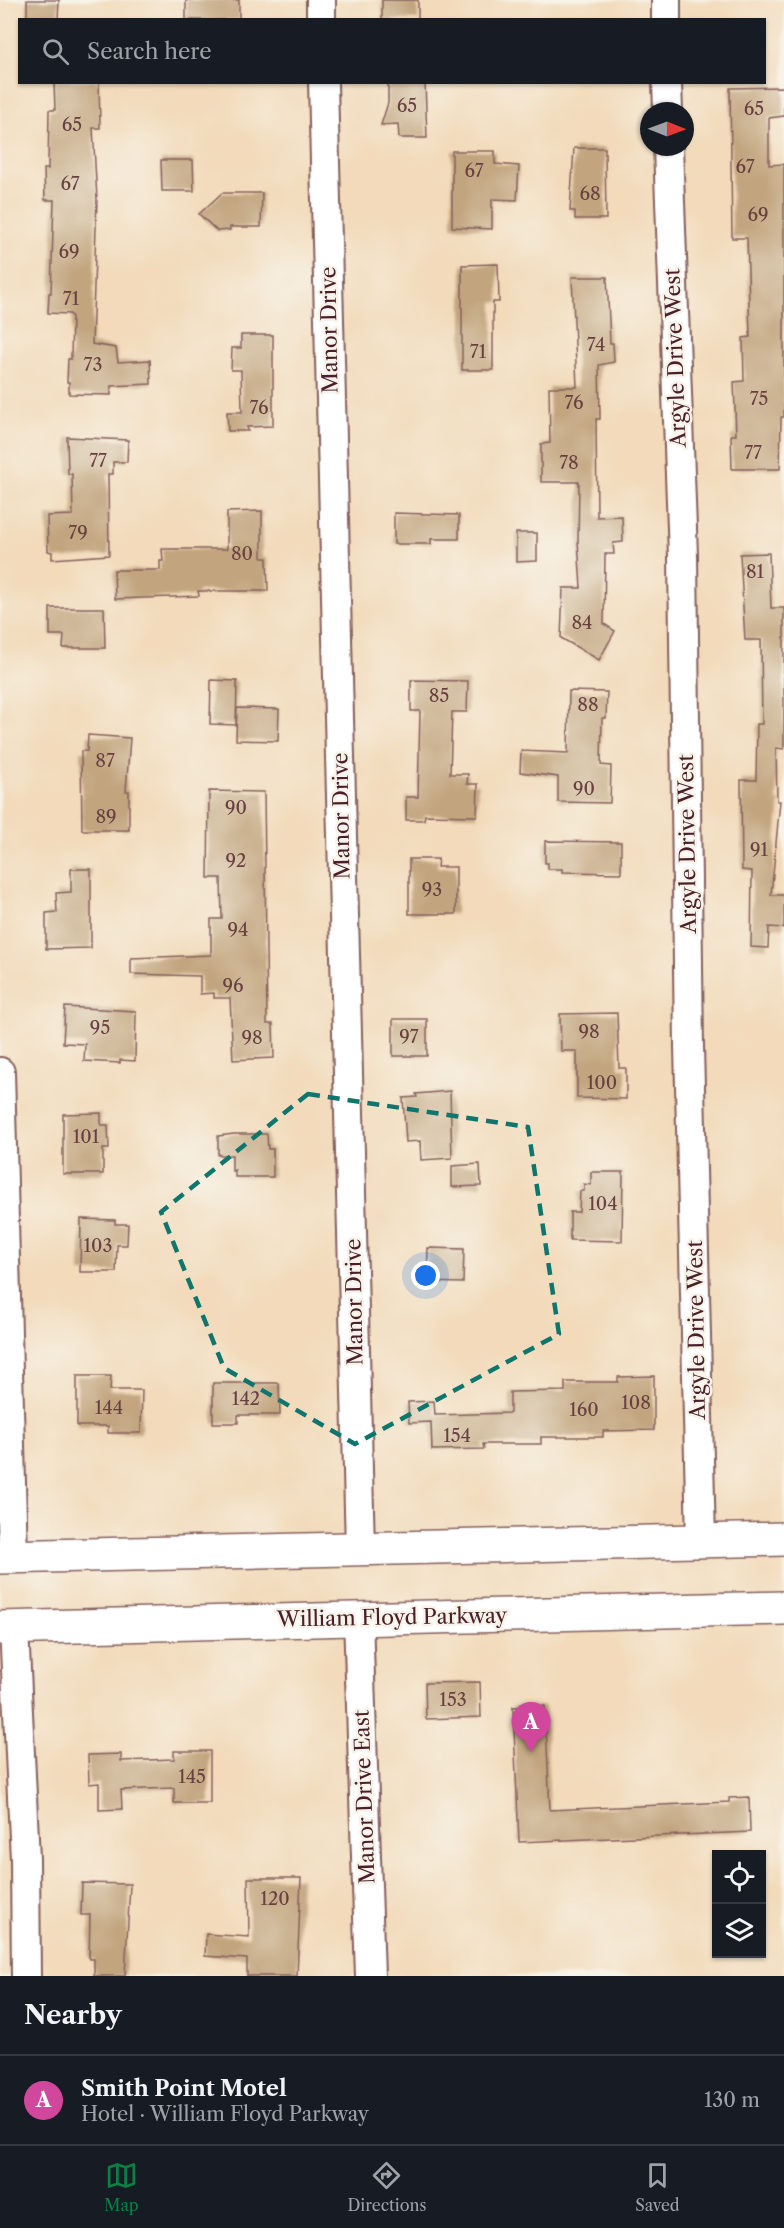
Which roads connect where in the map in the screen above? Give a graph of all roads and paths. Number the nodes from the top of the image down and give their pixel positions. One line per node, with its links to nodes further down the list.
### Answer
1 (321, 0): 3 (street)
2 (666, 0): 4 (street)
3 (321, 18)
4 (666, 18)
5 (323, 84): 12 (street, Manor Drive)
6 (667, 84): 7 (street)
7 (668, 102)
8 (668, 156): 11 (street, Argyle Drive West)
9 (0, 1072): 13 (street)
10 (784, 1539): 11 (highway)
11 (701, 1541): 12 (highway)
12 (360, 1549): 13 (highway)
13 (6, 1557)
14 (784, 1608): 15 (highway, William Floyd Parkway)
15 (358, 1617): 16 (highway, William Floyd Parkway); 18 (street, Manor Drive East)
16 (7, 1628): 17 (street)
17 (26, 1976)
18 (370, 1976)

